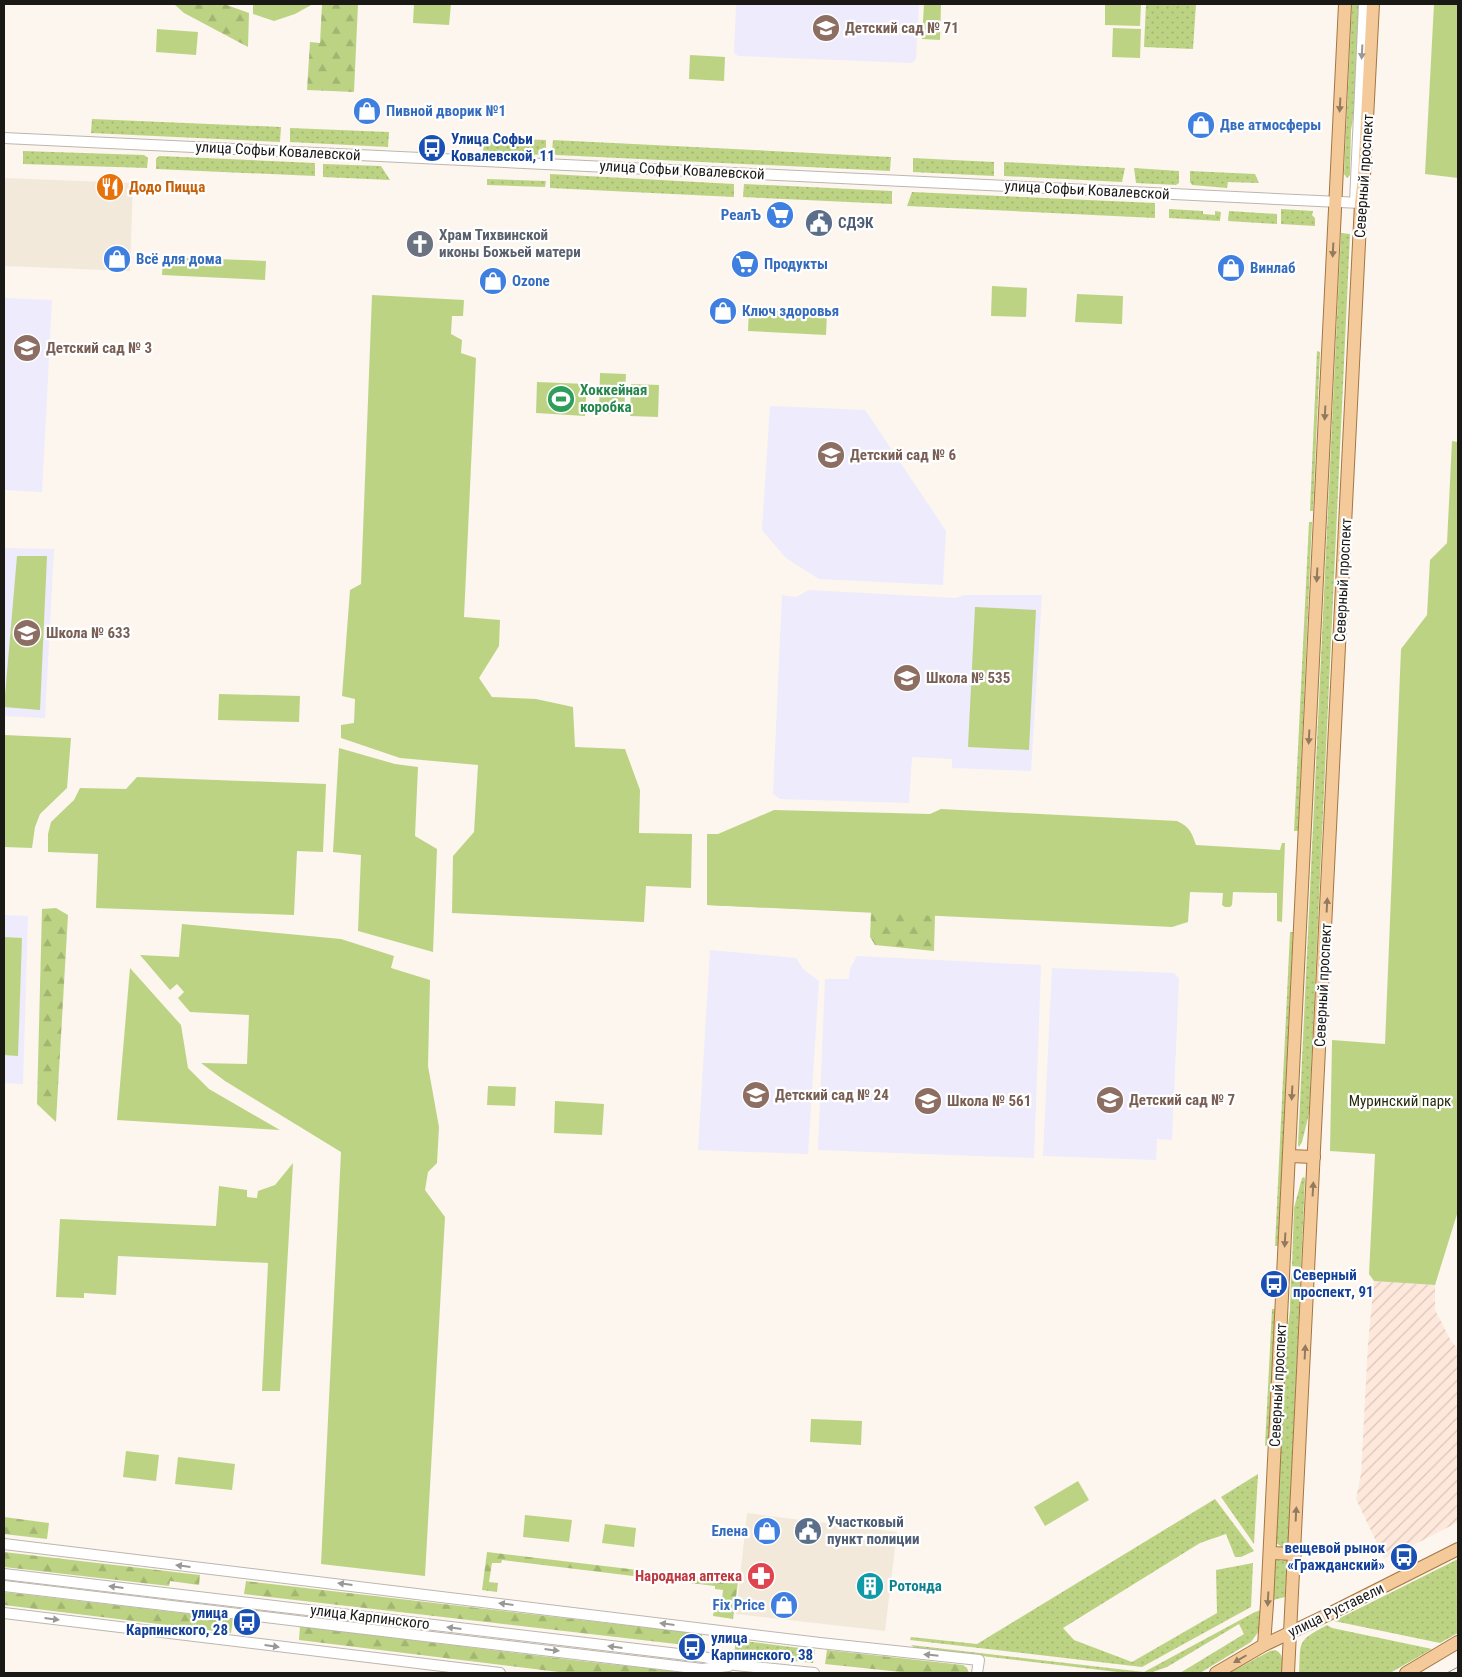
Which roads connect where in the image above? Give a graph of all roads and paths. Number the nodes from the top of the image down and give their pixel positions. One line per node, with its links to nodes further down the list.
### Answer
1 (1345, 4): 5 (main road, Северный проспект, one-way to 5)
2 (1364, 4): 6 (street, Северный проспект, one-way to 6)
3 (1373, 4): 6 (main road, Северный проспект)
4 (4, 138): 5 (street, улица Софьи Ковалевской)
5 (1336, 202): 6 (street, улица Софьи Ковалевской); 7 (main road, Северный проспект, one-way to 7)
6 (1358, 202): 8 (main road, Северный проспект, one-way to 6)
7 (1289, 1156): 8 (main road); 11 (main road, Северный проспект, one-way to 11)
8 (1314, 1157): 12 (main road, Северный проспект, one-way to 8)
9 (4, 1544): 24 (street, one-way to 9)
10 (1458, 1549): 16 (main road, улица Руставели)
11 (1270, 1553): 12 (main road); 18 (main road, Северный проспект, one-way to 18)
12 (1295, 1554): 16 (main road, Северный проспект)
13 (4, 1574): 19 (street, улица Карпинского, one-way to 13)
14 (4, 1586): 19 (street, улица Карпинского, one-way to 19)
15 (4, 1613): 22 (street, one-way to 22)
16 (1290, 1632): 18 (main road, улица Руставели); 26 (main road, Северный проспект)
17 (1458, 1642): 20 (main road)
18 (1264, 1645): 25 (main road, улица Руставели, one-way to 25)
19 (735, 1669): 21 (street, улица Карпинского)
20 (1421, 1669): 27 (main road)
21 (790, 1672): 23 (street, улица Карпинского)
22 (500, 1673)
23 (814, 1673)
24 (977, 1673)
25 (1216, 1673)
26 (1288, 1673)
27 (1406, 1673)

